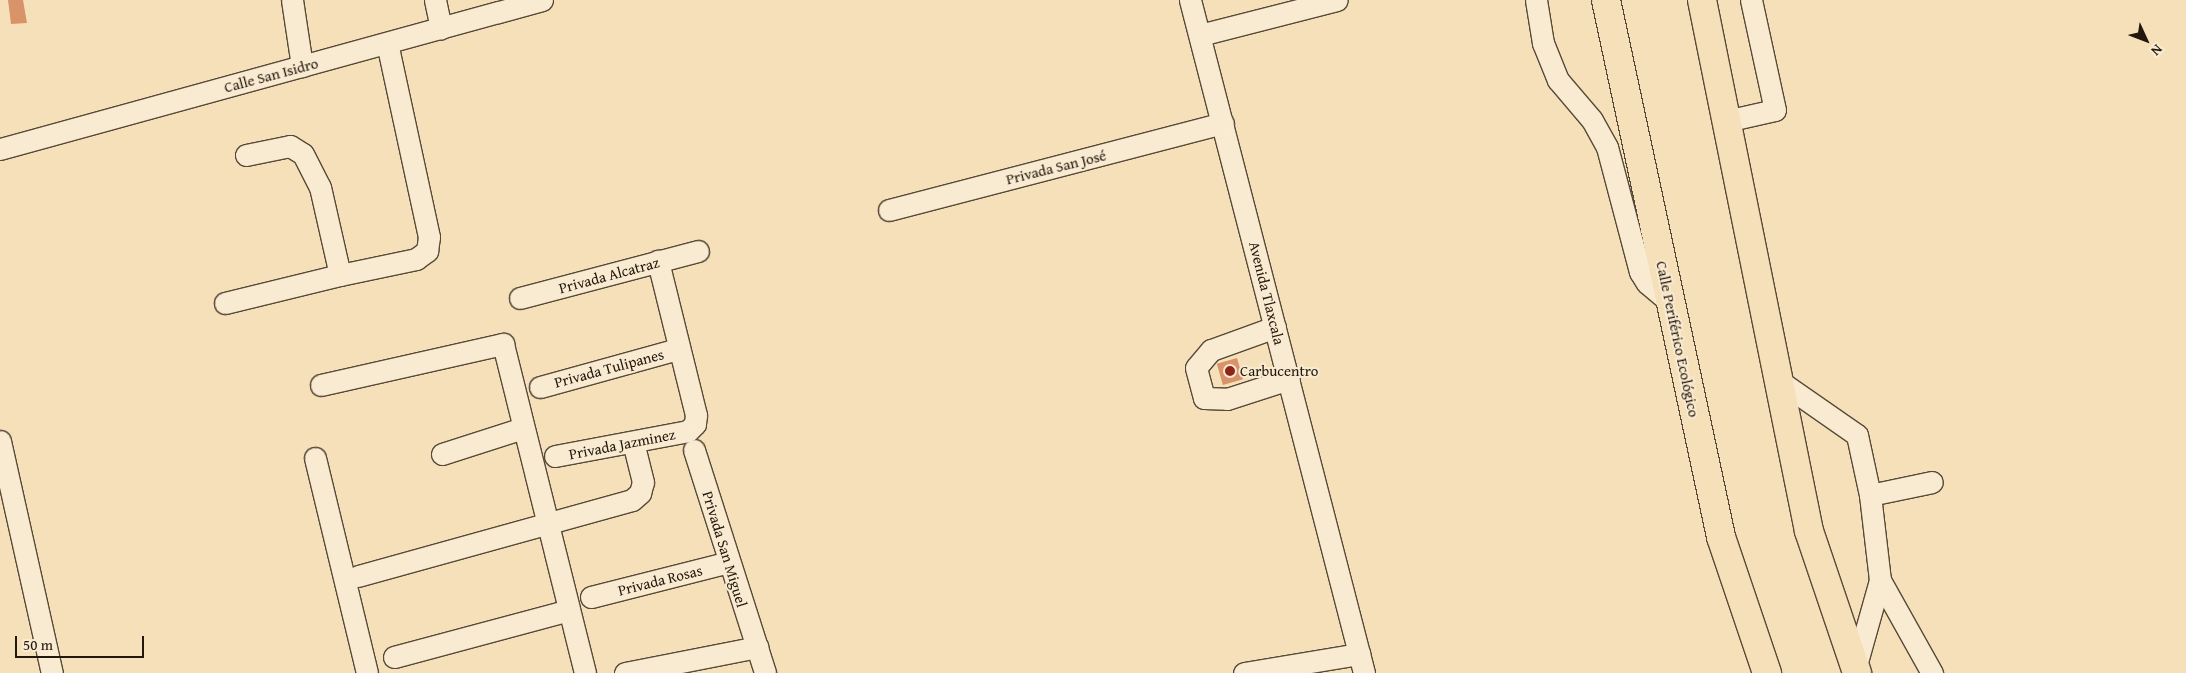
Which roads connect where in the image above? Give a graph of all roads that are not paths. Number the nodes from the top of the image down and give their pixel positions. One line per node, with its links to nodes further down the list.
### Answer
1 (292, 0): 13 (street)
2 (435, 0): 10 (street)
3 (542, 0): 10 (street, Calle San Isidro)
4 (1190, 0): 11 (street, Avenida Tlaxcala)
5 (1337, 0): 11 (street)
6 (1536, 0): 24 (street)
7 (1606, 0): 24 (highway, Calle Periférico Ecológico)
8 (1702, 0): 14 (highway)
9 (1751, 0): 14 (street)
10 (441, 28): 12 (street, Calle San Isidro)
11 (1200, 34): 15 (street, Avenida Tlaxcala)
12 (387, 43): 13 (street, Calle San Isidro); 21 (street)
13 (302, 66): 16 (street, Calle San Isidro)
14 (1726, 121): 28 (highway)
15 (1223, 123): 18 (street, Privada San José); 25 (street, Avenida Tlaxcala)
16 (0, 149)
17 (246, 155): 21 (street)
18 (889, 210)
19 (698, 251): 20 (street, Privada Alcatraz)
20 (658, 261): 22 (street, Privada Alcatraz); 26 (street)
21 (340, 275): 23 (street)
22 (520, 298)
23 (225, 303)
24 (1671, 303): 57 (highway, Calle Periférico Ecológico)
25 (1275, 327): 27 (street, Avenida Tlaxcala); 27 (street)
26 (678, 349): 30 (street, Privada Tulipanes); 33 (street)
27 (1289, 379): 48 (street, Avenida Tlaxcala)
28 (1778, 380): 39 (street); 50 (highway)
29 (320, 385): 31 (street)
30 (540, 387)
31 (523, 428): 35 (street); 40 (street)
32 (0, 441): 51 (street)
33 (691, 441): 34 (street, Privada Jazminez); 41 (street, Privada San Miguel)
34 (633, 442): 36 (street, Privada Jazminez); 40 (street)
35 (442, 454)
36 (556, 456)
37 (315, 458): 52 (street)
38 (1932, 482): 39 (street)
39 (1870, 495): 43 (street)
40 (546, 523): 42 (street); 45 (street)
41 (729, 562): 44 (street, Privada Rosas); 46 (street, Privada San Miguel)
42 (358, 576)
43 (1880, 580): 50 (street); 58 (street)
44 (592, 597)
45 (569, 610): 47 (street); 53 (street)
46 (756, 647): 54 (street); 55 (street, Privada San Miguel)
47 (394, 657)
48 (1361, 664): 49 (street)
49 (1289, 670): 56 (street)
50 (1856, 671)
51 (52, 673)
52 (367, 673)
53 (584, 673)
54 (625, 673)
55 (766, 673)
56 (1244, 673)
57 (1768, 673)
58 (1932, 673)

